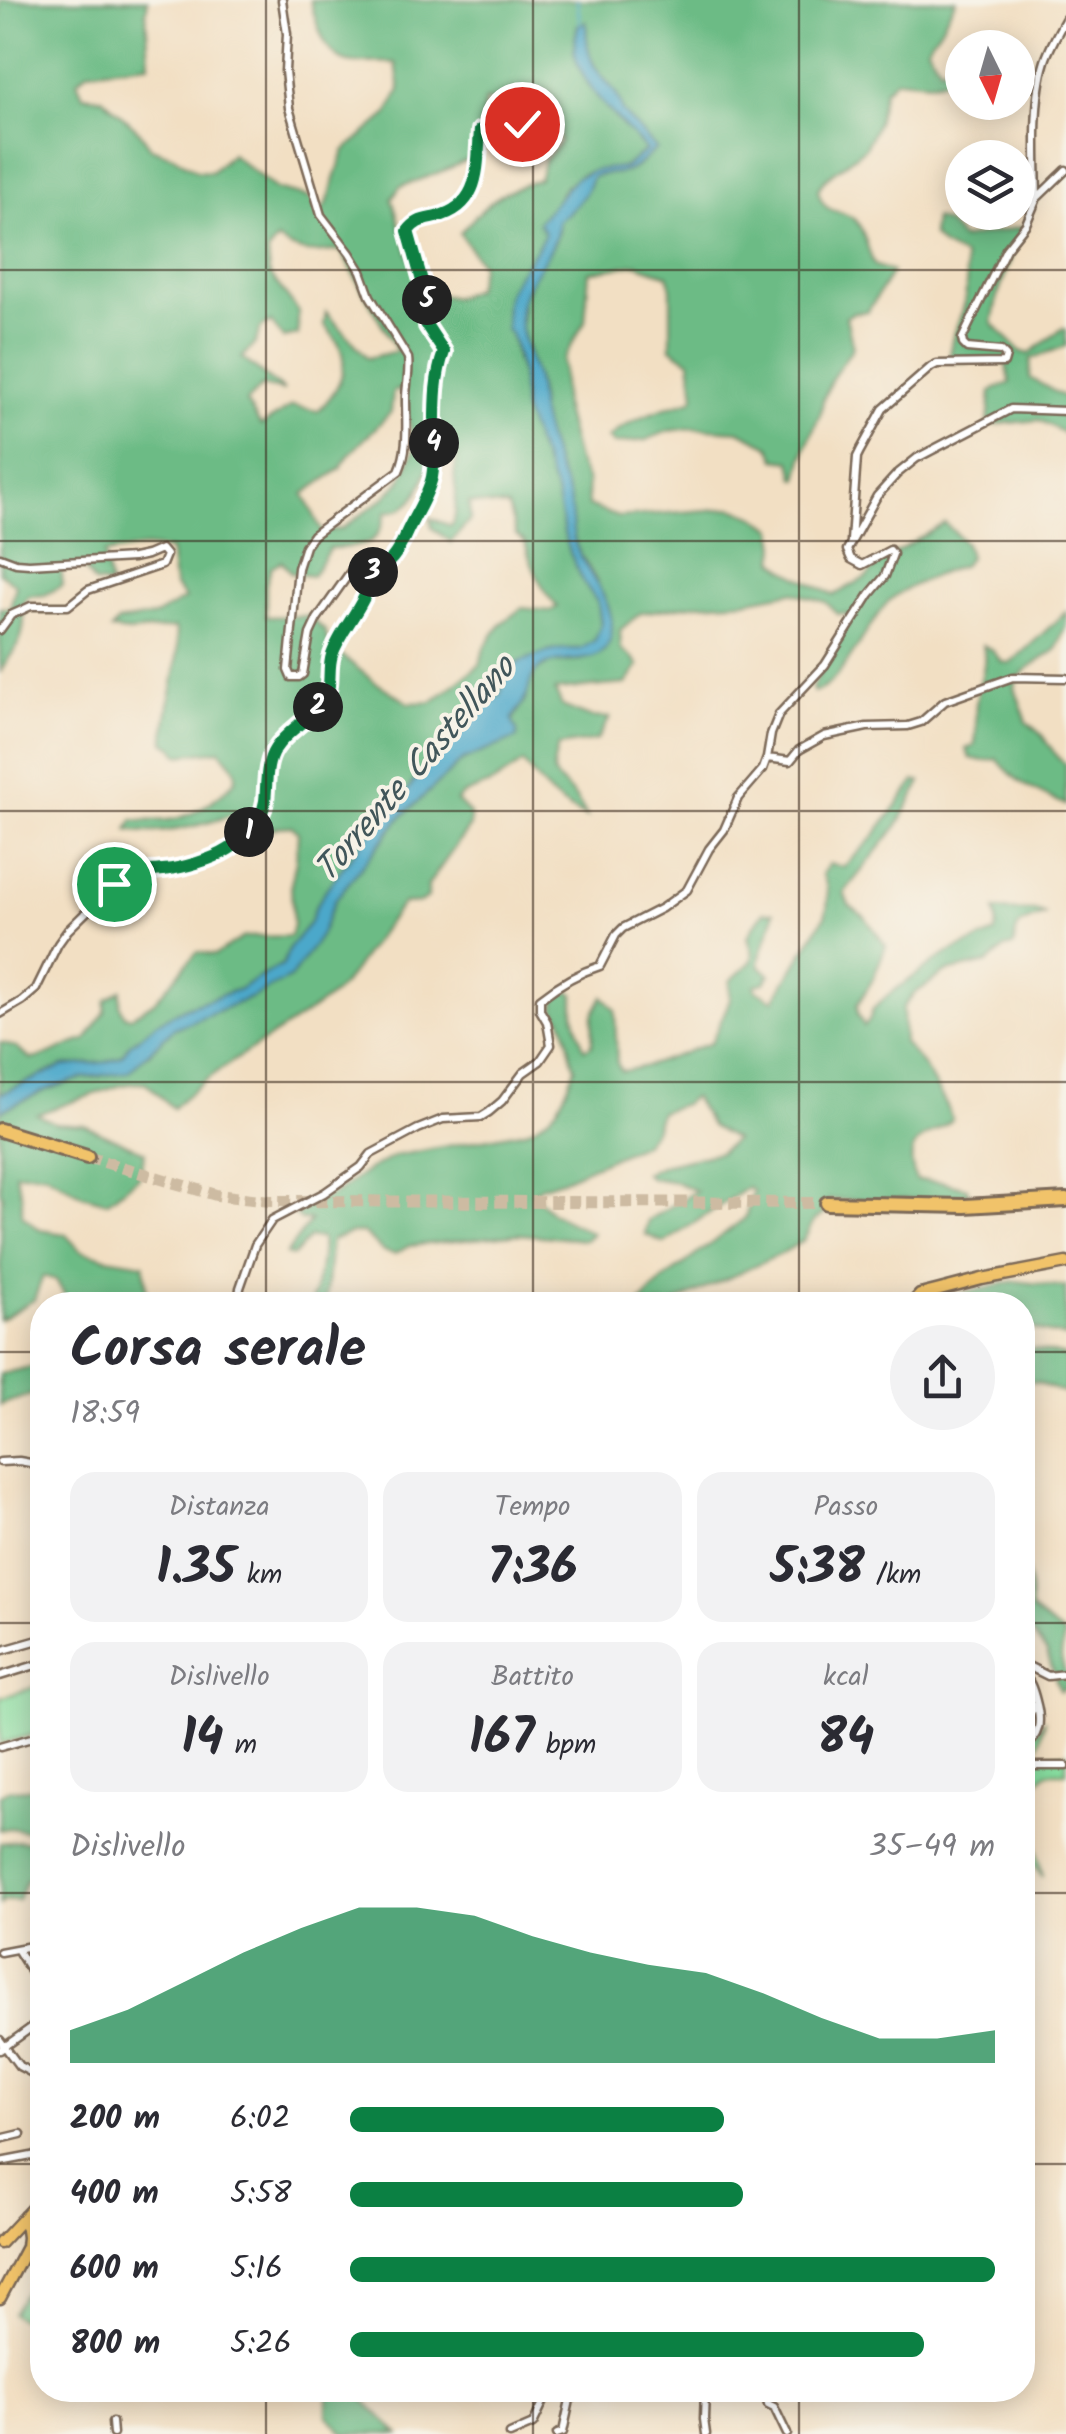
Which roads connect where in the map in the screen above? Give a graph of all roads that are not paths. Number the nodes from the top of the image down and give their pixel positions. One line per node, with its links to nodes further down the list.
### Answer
1 (282, 0): 9 (street)
2 (1066, 18): 5 (street)
3 (527, 121): 9 (street)
4 (1066, 170): 5 (street)
5 (1036, 198): 7 (street)
6 (1066, 411): 7 (street)
7 (851, 542): 12 (street)
8 (0, 558): 10 (street)
9 (371, 573): 13 (street)
10 (0, 630)
11 (1066, 678): 12 (street)
12 (767, 758): 19 (street)
13 (0, 1014)
14 (0, 1130): 15 (highway)
15 (87, 1157)
16 (1066, 1200): 17 (highway)
17 (827, 1203)
18 (1066, 1263): 20 (main road)
19 (240, 1292)
20 (932, 1292)
21 (0, 1462): 22 (street)
22 (30, 1462)
23 (30, 1643): 24 (street)
24 (0, 1652)
25 (30, 1667): 28 (street)
26 (1035, 1670): 27 (street)
27 (1066, 1674)
28 (0, 1676)
29 (1035, 1698): 30 (street)
30 (1036, 1703): 31 (street)
31 (1035, 1735)
32 (30, 1738): 33 (street)
33 (0, 1747)
34 (1035, 1766): 35 (street)
35 (1066, 1766)
36 (30, 1947): 37 (street)
37 (17, 1950): 38 (street); 39 (street)
38 (0, 1952)
39 (30, 1970)
40 (30, 2028): 41 (street)
41 (2, 2045): 42 (street)
42 (30, 2072)
43 (0, 2125): 45 (street)
44 (21, 2134): 45 (street)
45 (4, 2138)
46 (30, 2156): 47 (street)
47 (0, 2162)
48 (30, 2211): 49 (main road)
49 (25, 2216): 50 (main road); 51 (main road)
50 (28, 2237): 51 (main road); 52 (main road)
51 (2, 2239)
52 (1, 2295)
53 (544, 2402): 59 (street)
54 (570, 2402): 60 (street)
55 (705, 2402): 61 (street)
56 (768, 2402): 62 (street)
57 (112, 2422): 58 (street)
58 (113, 2434)
59 (510, 2434)
60 (557, 2434)
61 (706, 2434)
62 (788, 2434)

